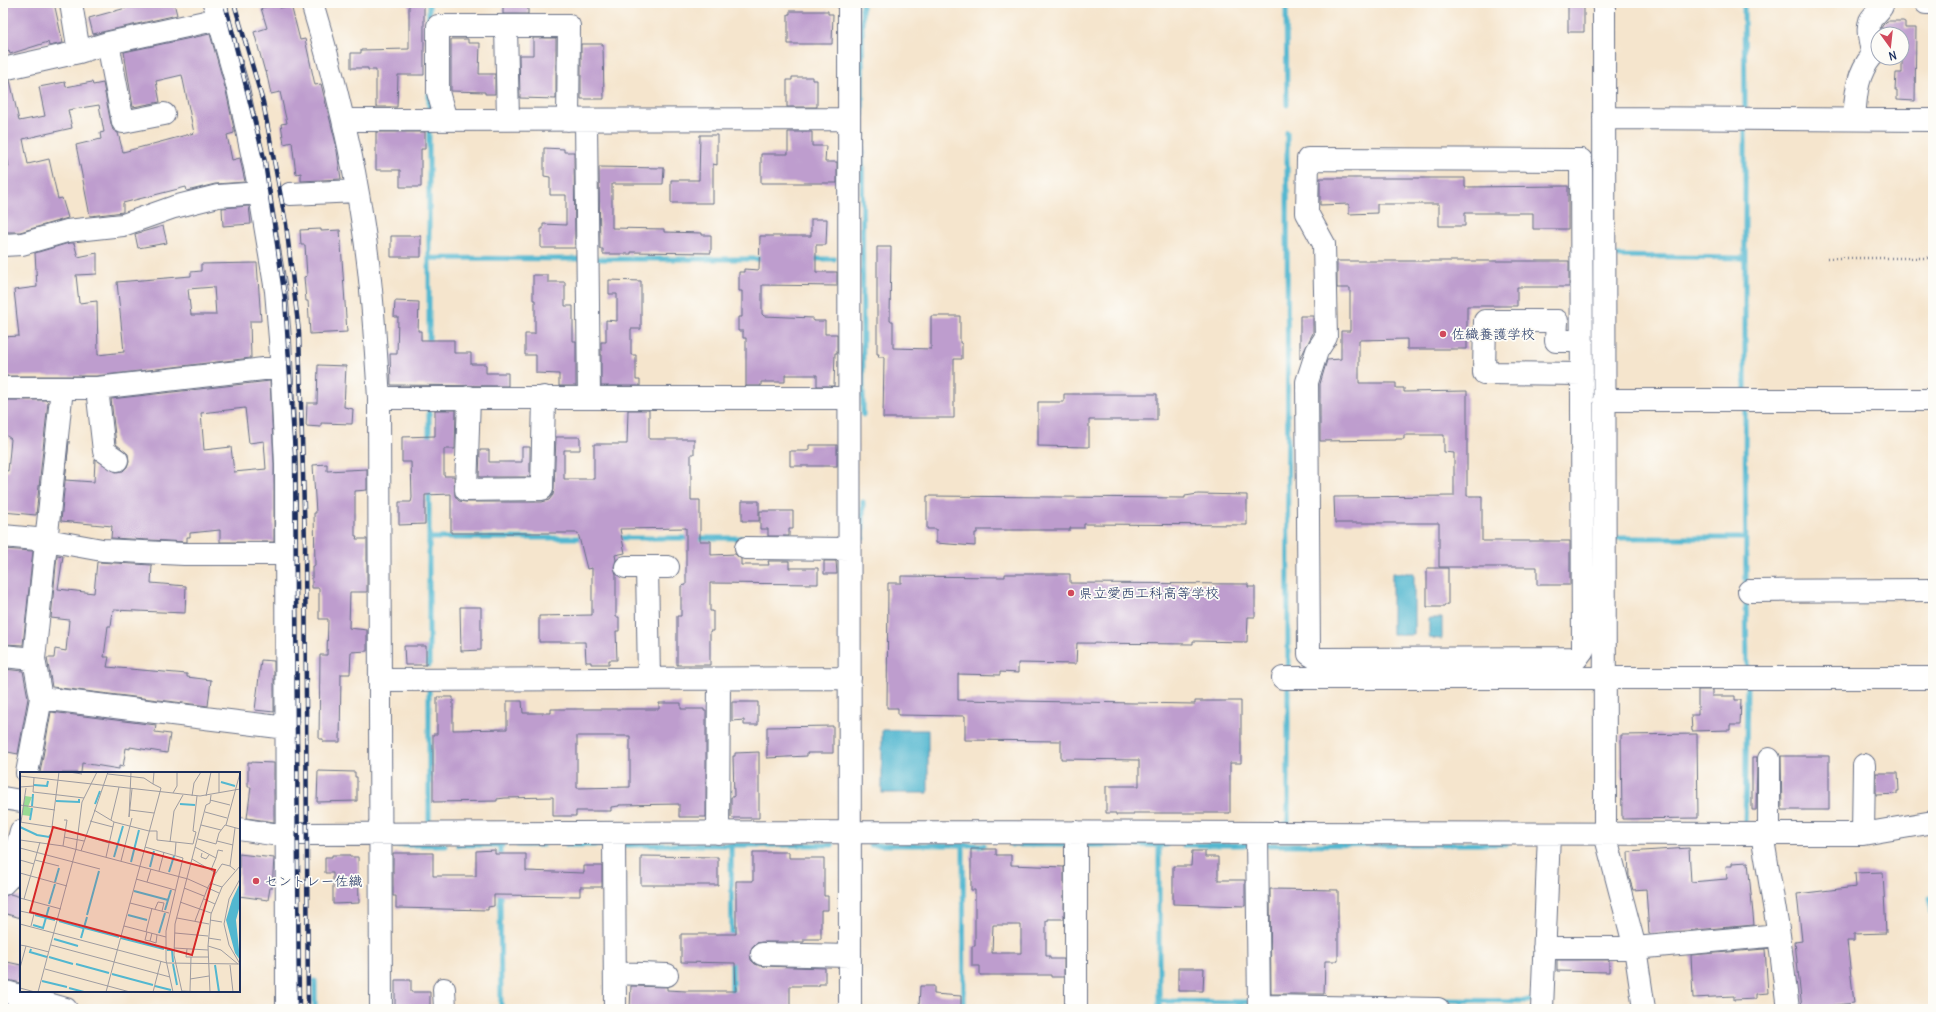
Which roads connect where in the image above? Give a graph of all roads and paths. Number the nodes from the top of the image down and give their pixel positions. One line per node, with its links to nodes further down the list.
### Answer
1 (71, 3): 11 (street)
2 (312, 3): 16 (street)
3 (849, 3): 20 (street)
4 (1604, 3): 14 (street)
5 (1883, 3): 15 (street)
6 (1926, 3): 7 (street)
7 (1933, 3)
8 (216, 11): 10 (street); 23 (street)
9 (506, 26): 17 (street); 18 (street); 19 (street)
10 (108, 43): 11 (street); 13 (street)
11 (79, 52): 12 (street)
12 (4, 65)
13 (164, 114)
14 (1604, 118): 15 (street); 29 (street)
15 (1854, 119): 21 (street)
16 (344, 120): 17 (street); 22 (street)
17 (446, 120): 18 (street)
18 (508, 120): 19 (street)
19 (577, 120): 20 (street); 37 (street)
20 (848, 120): 39 (street)
21 (1933, 120)
22 (357, 191): 24 (street); 38 (street)
23 (260, 193): 25 (street); 30 (street)
24 (290, 194)
25 (3, 245)
26 (1827, 258): 27 (path)
27 (1933, 258)
28 (1582, 346): 29 (street); 31 (street); 31 (street); 31 (street)
29 (1604, 351): 40 (street)
30 (281, 367): 34 (street); 47 (street)
31 (1582, 374)
32 (3, 388): 33 (street)
33 (62, 388): 34 (street); 44 (street)
34 (97, 388): 42 (street)
35 (469, 397): 36 (street); 36 (street); 38 (street)
36 (544, 397): 37 (street)
37 (589, 397): 39 (street)
38 (379, 398): 61 (street)
39 (848, 398): 46 (street)
40 (1604, 400): 41 (street); 55 (street)
41 (1933, 400)
42 (118, 460)
43 (3, 536): 44 (street)
44 (47, 540): 47 (street); 54 (street)
45 (746, 548): 46 (street)
46 (849, 549): 57 (street)
47 (286, 554): 63 (street)
48 (626, 567): 49 (street)
49 (647, 567): 50 (street); 60 (street)
50 (668, 567)
51 (1933, 590): 52 (street)
52 (1749, 591)
53 (3, 656): 54 (street)
54 (34, 659): 62 (street)
55 (1605, 677): 58 (street); 59 (street); 80 (street)
56 (719, 678): 57 (street); 60 (street); 75 (street)
57 (850, 678): 71 (street)
58 (1283, 678)
59 (1933, 678)
60 (648, 679): 61 (street)
61 (380, 680): 78 (street)
62 (41, 698): 63 (street); 66 (street)
63 (287, 728): 77 (street)
64 (1769, 759): 81 (street)
65 (1864, 765): 82 (street)
66 (27, 772)
67 (3, 798): 68 (street)
68 (20, 801)
69 (1933, 822): 82 (street)
70 (240, 829): 77 (street)
71 (851, 832): 72 (street); 75 (street); 89 (street)
72 (1076, 832): 76 (street); 99 (street)
73 (20, 833): 83 (street)
74 (614, 833): 75 (street); 78 (street); 90 (street)
75 (718, 833)
76 (1257, 833): 79 (street); 94 (street)
77 (286, 834): 78 (street); 95 (street)
78 (380, 834): 96 (street)
79 (1549, 834): 80 (street); 86 (street)
80 (1605, 834): 81 (street); 87 (street)
81 (1766, 834): 82 (street); 85 (street)
82 (1863, 834)
83 (9, 855): 84 (street)
84 (3, 884)
85 (1778, 935): 87 (street); 104 (street)
86 (1544, 948): 87 (street); 102 (street)
87 (1635, 948): 103 (street)
88 (762, 954): 89 (street)
89 (850, 956): 98 (street)
90 (615, 973): 91 (street); 97 (street)
91 (667, 974)
92 (3, 991): 93 (street)
93 (53, 1007)
94 (1259, 1008): 100 (street)
95 (287, 1009)
96 (381, 1009)
97 (615, 1009)
98 (850, 1009)
99 (1076, 1009)
100 (1401, 1009): 101 (street)
101 (1438, 1009)
102 (1542, 1009)
103 (1644, 1009)
104 (1788, 1009)

